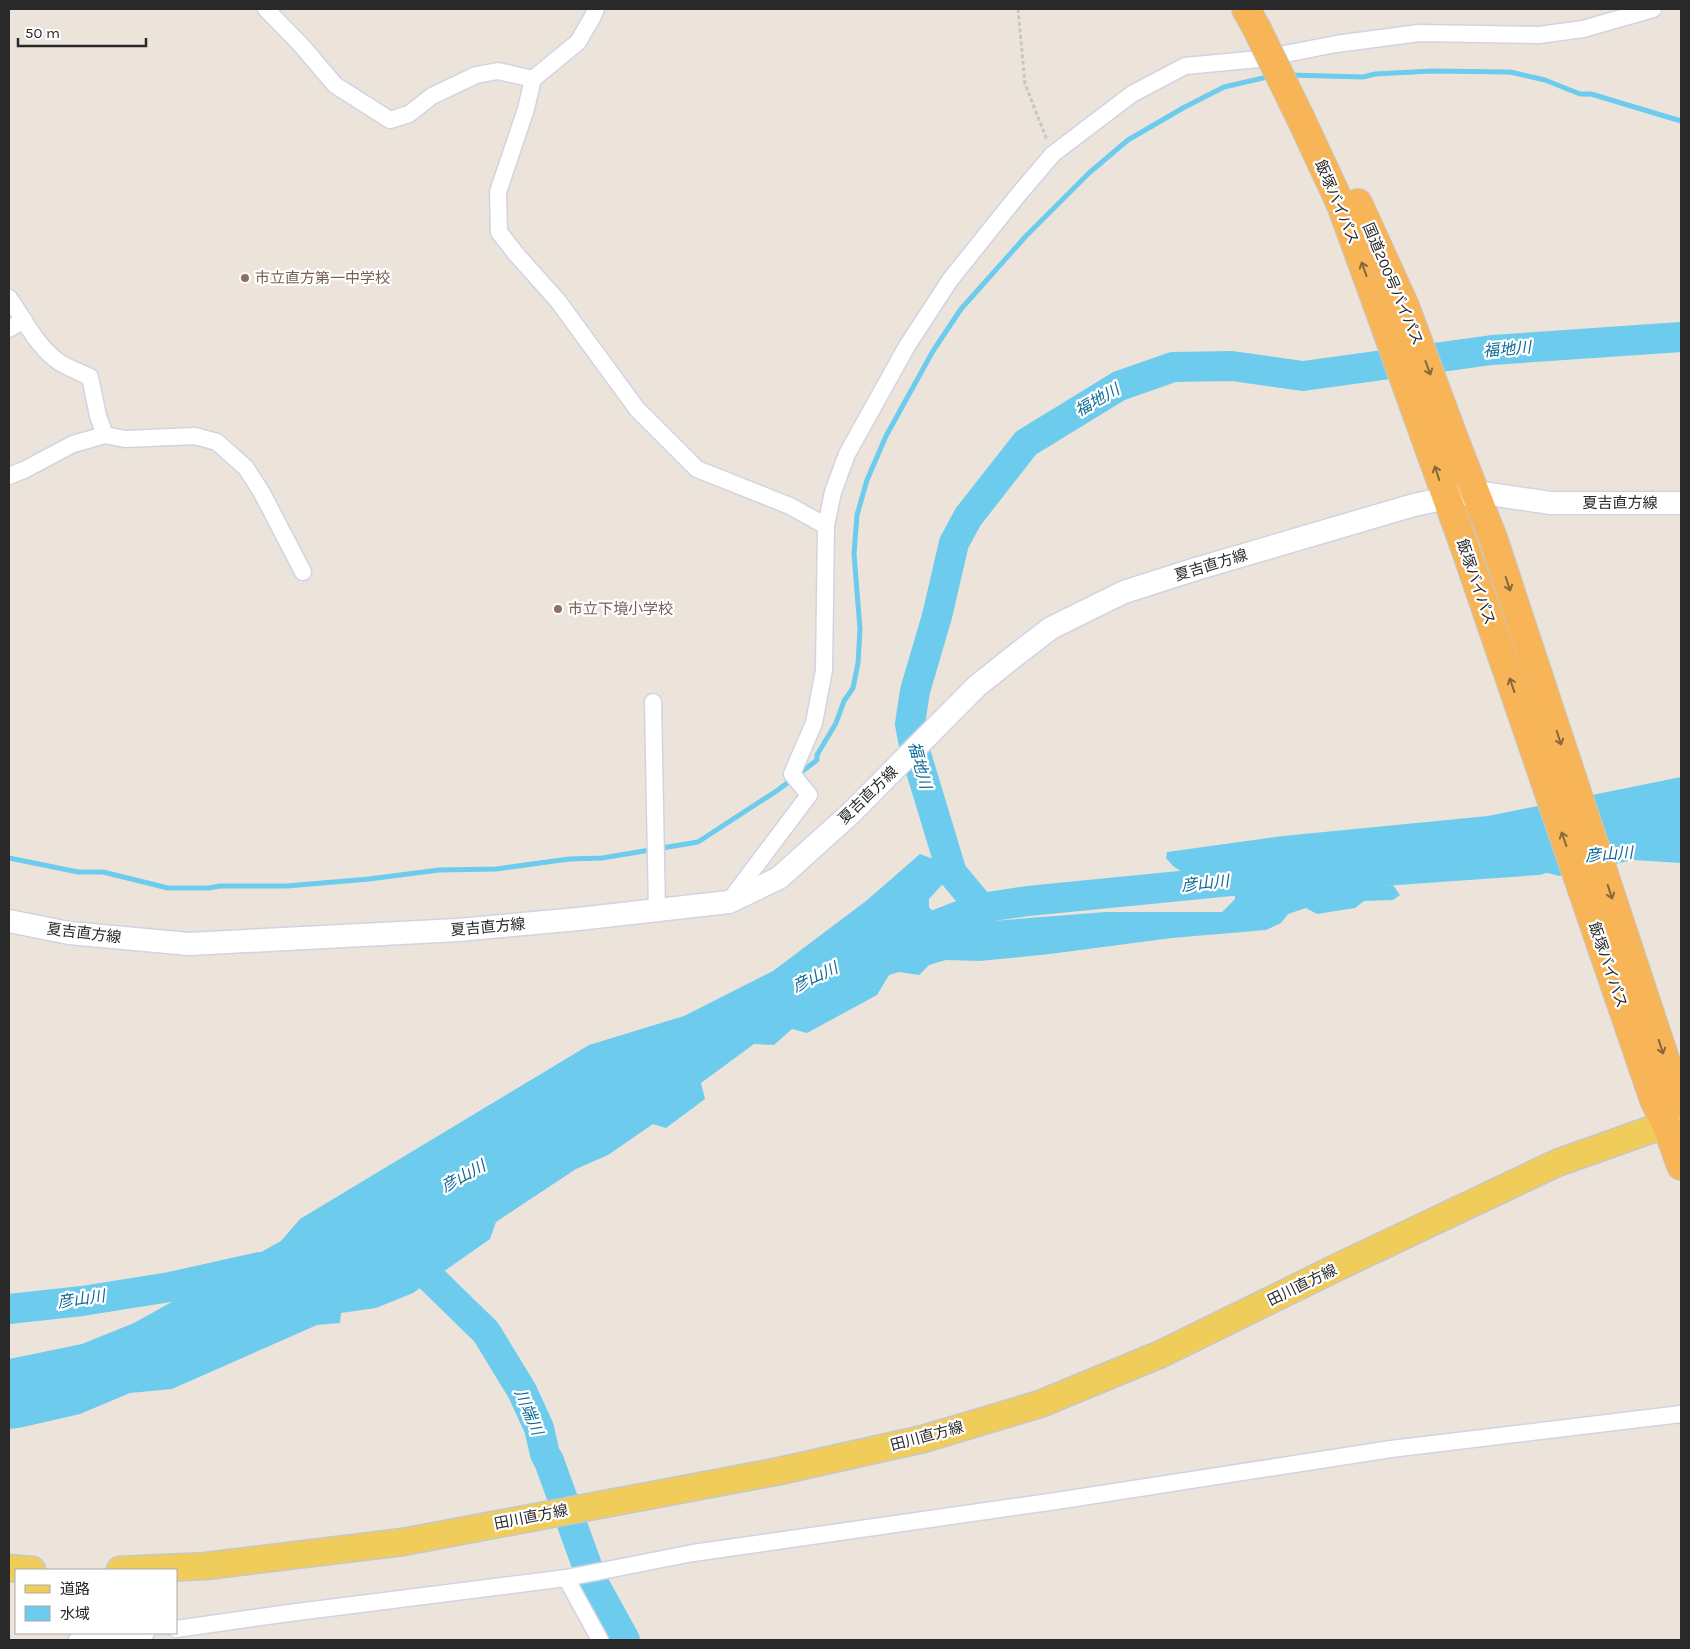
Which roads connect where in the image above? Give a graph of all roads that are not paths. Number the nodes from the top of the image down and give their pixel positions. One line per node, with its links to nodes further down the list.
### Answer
1 (266, 9): 5 (street)
2 (596, 9): 5 (street)
3 (1653, 9): 15 (street)
4 (1262, 19): 7 (highway, 国道200号バイパス)
5 (532, 79): 15 (street)
6 (9, 298): 8 (street)
7 (1393, 311): 12 (highway, 国道200号バイパス, one-way to 12); 13 (highway, 飯塚バイパス, one-way to 7)
8 (24, 320): 9 (street); 10 (street)
9 (9, 329)
10 (105, 435): 11 (street); 16 (street)
11 (9, 476)
12 (1475, 492): 13 (main road, 夏吉直方線); 14 (main road, 夏吉直方線); 21 (highway, 国道200号バイパス, one-way to 21)
13 (1445, 498): 18 (main road, 夏吉直方線); 21 (highway, 飯塚バイパス, one-way to 13)
14 (1681, 503)
15 (826, 526): 18 (street)
16 (303, 572)
17 (653, 702): 19 (street)
18 (729, 902): 19 (main road, 夏吉直方線)
19 (657, 911): 20 (main road, 夏吉直方線)
20 (9, 921)
21 (1671, 1098): 22 (highway, 飯塚バイパス)
22 (1673, 1122): 23 (highway, 飯塚バイパス); 25 (main road, 田川直方線)
23 (1681, 1166)
24 (1681, 1414): 26 (street)
25 (142, 1569)
26 (566, 1578): 27 (street); 30 (street)
27 (178, 1629)
28 (136, 1634): 29 (street)
29 (78, 1640)
30 (600, 1640)

